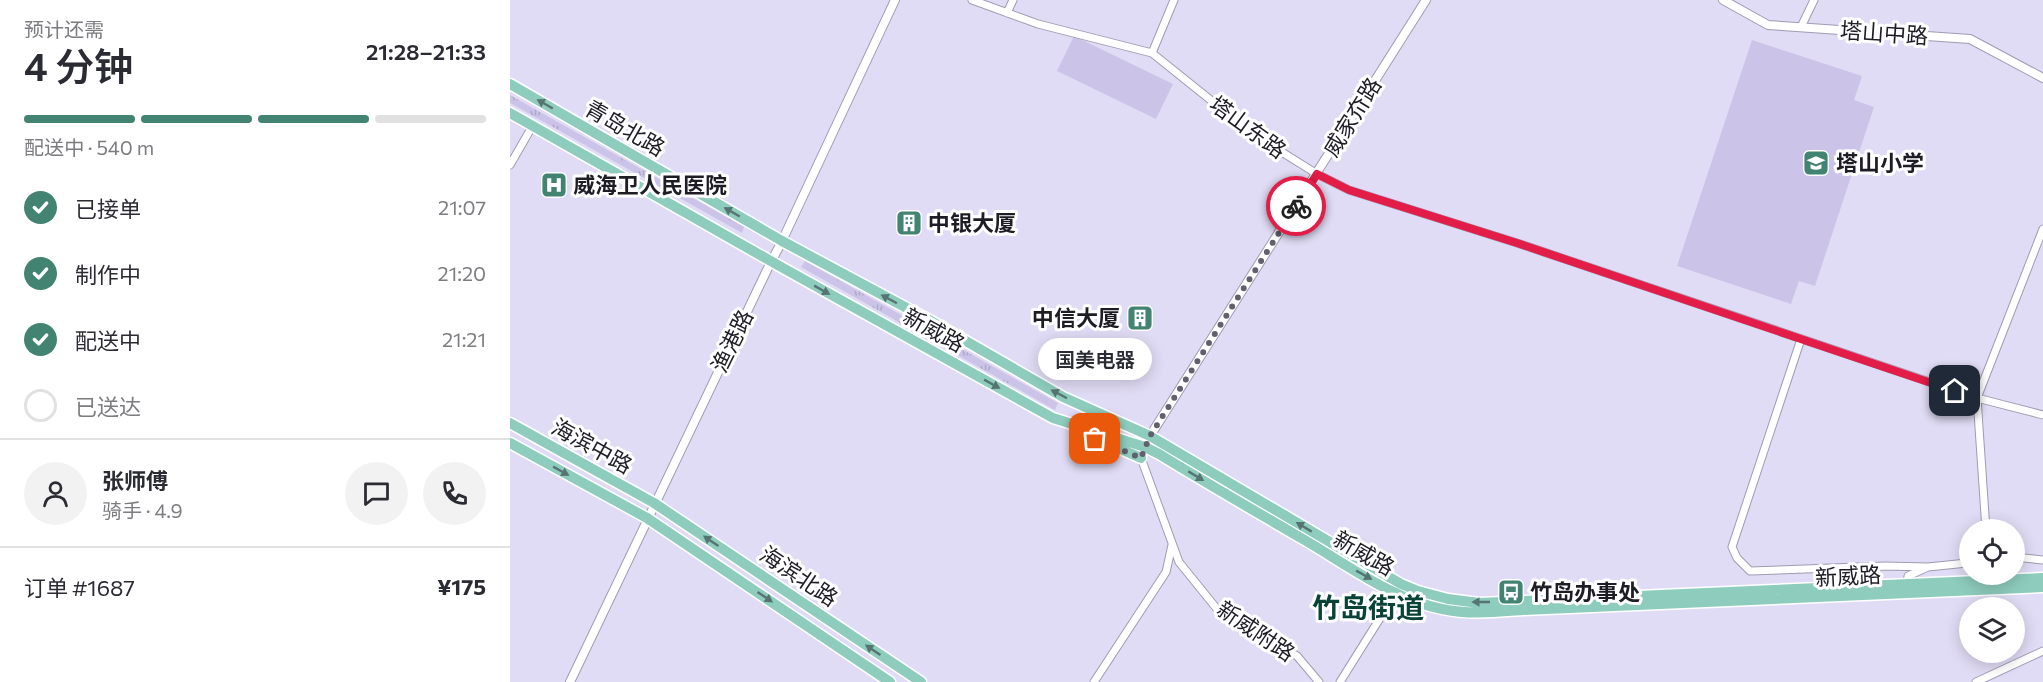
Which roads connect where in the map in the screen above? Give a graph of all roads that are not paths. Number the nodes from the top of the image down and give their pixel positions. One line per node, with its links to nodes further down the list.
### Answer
1 (895, 0): 18 (street, 渔港路)
2 (972, 0): 8 (street, 塔山东路)
3 (1013, 0): 8 (street)
4 (1174, 0): 10 (street)
5 (1426, 0): 16 (street, 威家夼路)
6 (1722, 0): 9 (street, 塔山中路)
7 (1814, 0): 9 (street)
8 (1007, 13): 10 (street, 塔山东路)
9 (1801, 27): 11 (street, 塔山中路)
10 (1152, 54): 16 (street, 塔山东路)
11 (2043, 78)
12 (510, 84): 18 (main road, 青岛北路, one-way to 12)
13 (510, 113): 14 (main road, 青岛北路)
14 (532, 125): 15 (street); 19 (main road, 青岛北路)
15 (510, 165)
16 (1317, 174): 20 (street, 塔山东路); 24 (street, 威家夼路)
17 (2043, 229): 21 (street)
18 (782, 241): 19 (street, 渔港路); 24 (main road, 新威路, one-way to 18)
19 (771, 261): 26 (main road, 新威路, one-way to 26); 27 (street, 渔港路)
20 (1801, 339): 21 (street, 塔山东路); 34 (street)
21 (1977, 398): 22 (street, 塔山东路); 29 (street)
22 (2043, 414)
23 (510, 423): 27 (main road, 海滨中路)
24 (1150, 436): 26 (street, 威家夼路); 38 (main road, 新威路, one-way to 24)
25 (510, 443): 28 (main road, 海滨中路, one-way to 28)
26 (1143, 453): 30 (street, 新威附路); 38 (main road, 新威路, one-way to 38)
27 (654, 503): 28 (street, 渔港路); 40 (main road, 海滨北路, one-way to 27)
28 (647, 518): 41 (street, 渔港路); 42 (main road, 海滨北路, one-way to 42)
29 (1985, 519)
30 (1173, 543): 44 (street); 45 (street, 新威附路)
31 (2025, 558): 32 (street)
32 (2043, 560)
33 (1959, 564): 34 (street)
34 (1928, 567): 36 (street)
35 (2043, 578): 36 (main road, 新威路)
36 (1907, 585): 38 (main road, 新威路, one-way to 38)
37 (2043, 587): 38 (main road, 新威路)
38 (1398, 588): 46 (street)
39 (2043, 651): 47 (street)
40 (909, 679): 43 (main road, 海滨北路)
41 (570, 682)
42 (890, 682)
43 (921, 682)
44 (1094, 682)
45 (1319, 682)
46 (1340, 682)
47 (1976, 682)

